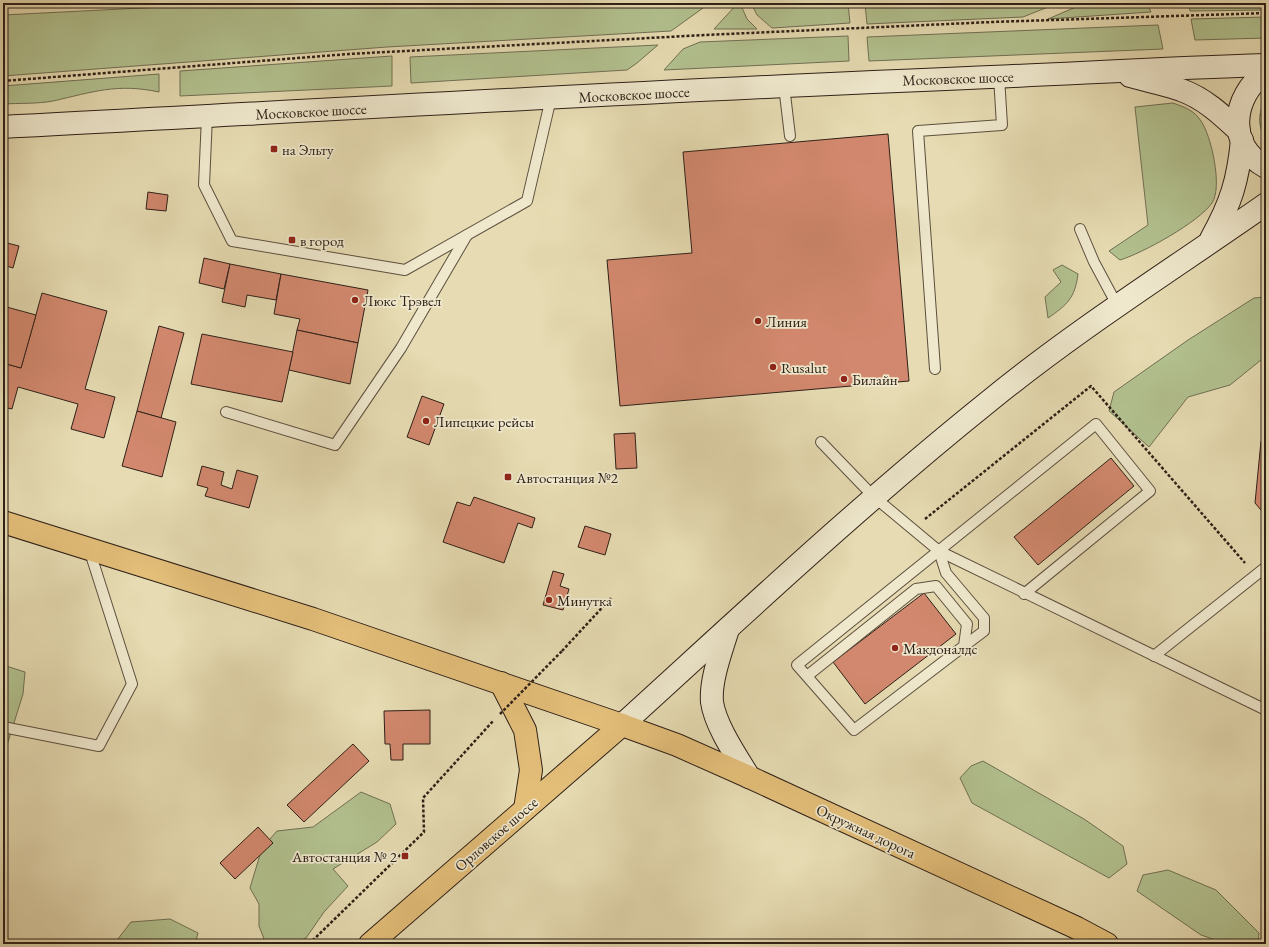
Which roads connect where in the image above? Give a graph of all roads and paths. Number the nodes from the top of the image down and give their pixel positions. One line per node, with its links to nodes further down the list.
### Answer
1 (1266, 13): 6 (path)
2 (1266, 65): 3 (street, Московское шоссе)
3 (1114, 72): 5 (street, Московское шоссе); 12 (street)
4 (1266, 72): 12 (street)
5 (1000, 77): 7 (street, Московское шоссе); 19 (lane)
6 (3, 81)
7 (784, 86): 8 (street, Московское шоссе); 11 (lane)
8 (551, 98): 9 (street, Московское шоссе); 16 (lane)
9 (207, 116): 10 (street, Московское шоссе); 16 (lane)
10 (3, 127)
11 (790, 136)
12 (1241, 136): 13 (street); 17 (street)
13 (1266, 167)
14 (1266, 204): 17 (street)
15 (1080, 229): 18 (lane)
16 (467, 235): 20 (lane)
17 (1208, 244): 18 (street)
18 (1117, 305): 22 (street)
19 (934, 368)
20 (226, 412)
21 (821, 442): 22 (lane)
22 (873, 496): 24 (lane); 31 (street)
23 (3, 522): 25 (main road, Окружная дорога)
24 (912, 529): 26 (lane); 28 (path)
25 (89, 549): 35 (main road, Окружная дорога); 38 (lane)
26 (939, 551): 29 (lane); 29 (lane); 32 (lane); 34 (lane)
27 (1266, 567): 28 (lane)
28 (1255, 576): 33 (lane)
29 (1024, 594): 33 (lane)
30 (611, 598): 41 (path, bridge)
31 (729, 628): 37 (street); 39 (street)
32 (964, 646): 34 (lane); 34 (lane)
33 (1154, 656): 36 (lane)
34 (806, 676)
35 (501, 683): 37 (main road, Окружная дорога); 40 (main road)
36 (1266, 710)
37 (622, 725): 39 (main road, Окружная дорога); 40 (main road, Орловское шоссе)
38 (3, 727)
39 (749, 777): 43 (main road, Окружная дорога)
40 (525, 809): 42 (main road, Орловское шоссе)
41 (309, 944)
42 (370, 944)
43 (1107, 944)

